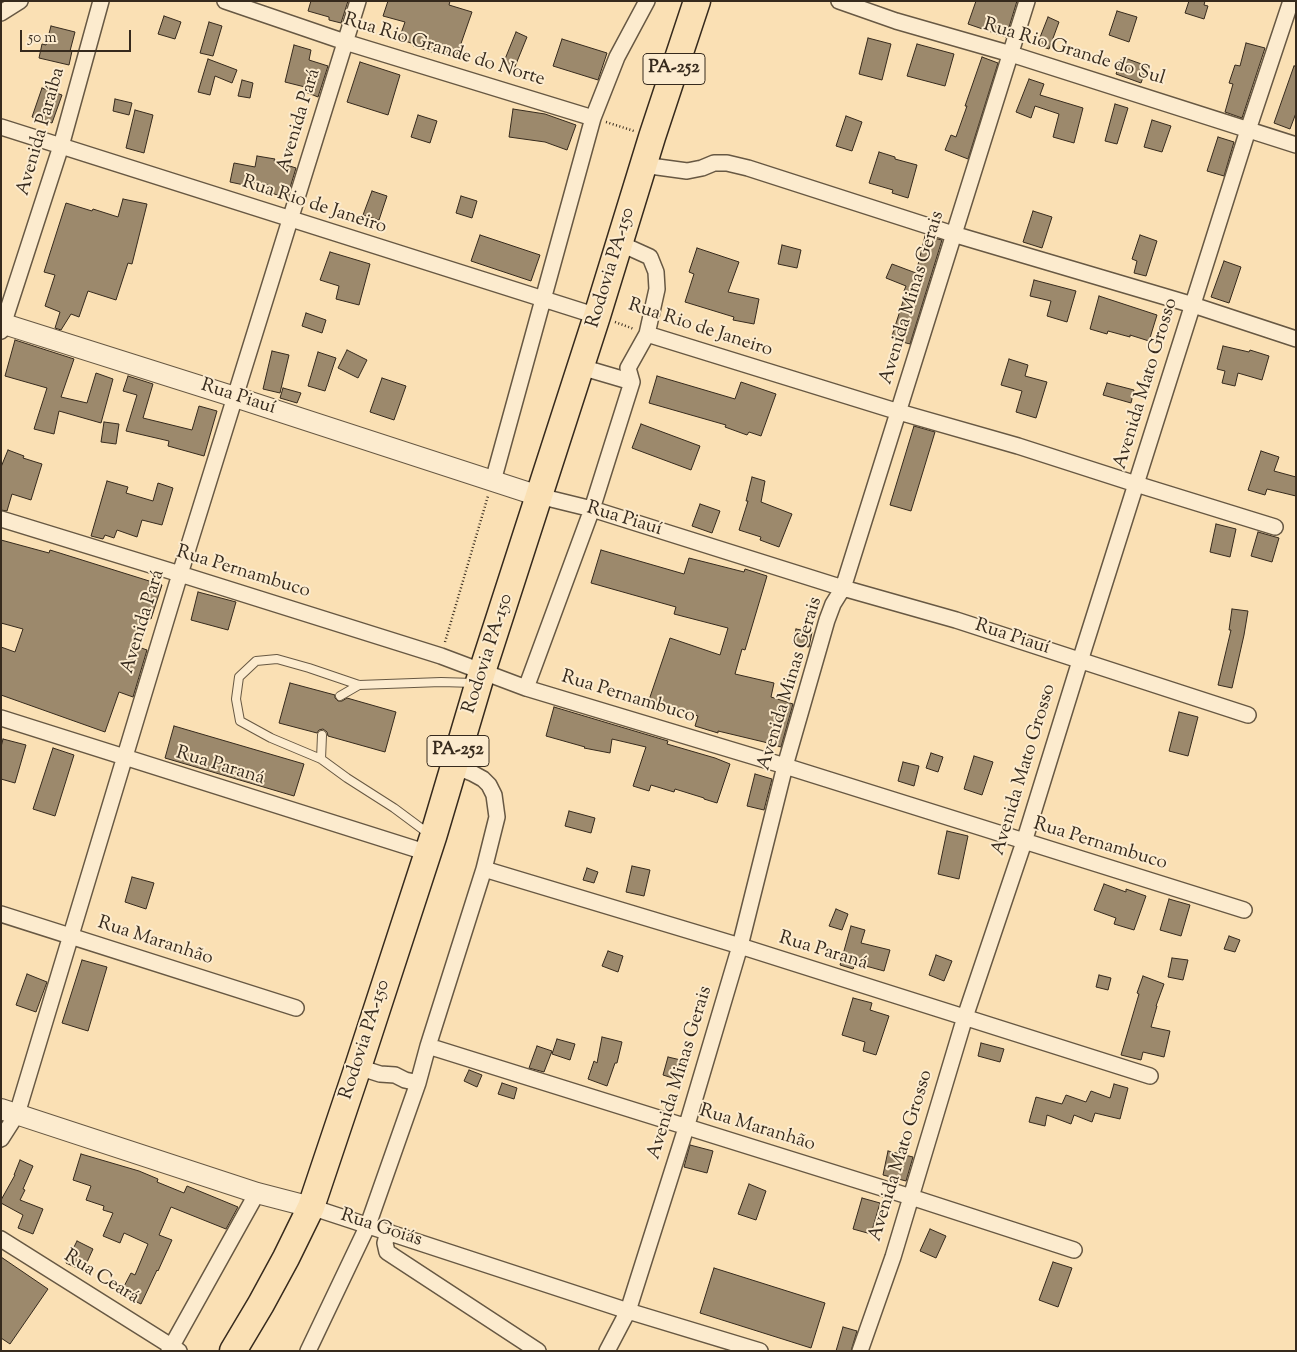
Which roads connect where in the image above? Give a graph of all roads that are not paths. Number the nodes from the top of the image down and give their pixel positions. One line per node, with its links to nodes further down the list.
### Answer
1 (20, 1): 10 (street)
2 (101, 1): 17 (street, Avenida Paraíba)
3 (224, 1): 11 (street, Rua Rio Grande do Norte)
4 (358, 1): 11 (street, Avenida Pará)
5 (647, 1): 13 (street)
6 (697, 1): 18 (highway, Rodovia PA-150 / PA-252)
7 (839, 1): 12 (street, Rua Rio Grande do Sul)
8 (1027, 1): 12 (street, Avenida Minas Gerais)
9 (1291, 1): 15 (street, Avenida Mato Grosso)
10 (1, 13)
11 (345, 42): 13 (street, Rua Rio Grande do Norte); 19 (street, Avenida Pará)
12 (1011, 54): 15 (street, Rua Rio Grande do Sul); 20 (street, Avenida Minas Gerais)
13 (593, 118): 22 (street)
14 (1, 127): 17 (street, Rua Rio de Janeiro)
15 (1248, 130): 16 (street, Rua Rio Grande do Sul); 23 (street, Avenida Mato Grosso)
16 (1296, 145)
17 (60, 146): 19 (street, Rua Rio de Janeiro); 25 (street, Avenida Paraíba)
18 (643, 165): 20 (street); 21 (highway, Rodovia PA-150 / PA-252)
19 (291, 220): 22 (street, Rua Rio de Janeiro); 30 (street, Avenida Pará)
20 (954, 234): 23 (street); 31 (street, Avenida Minas Gerais)
21 (619, 243): 24 (highway, Rodovia PA-150 / PA-252); 26 (street)
22 (543, 298): 24 (street, Rua Rio de Janeiro); 32 (street)
23 (1192, 305): 27 (street); 33 (street, Avenida Mato Grosso)
24 (597, 316): 28 (highway, Rodovia PA-150 / PA-252)
25 (2, 326): 30 (street, Rua Piauí)
26 (647, 334): 29 (street); 31 (street, Rua Rio de Janeiro)
27 (1296, 339)
28 (581, 366): 29 (street); 34 (highway, Rodovia PA-150 / PA-252)
29 (632, 382): 35 (street)
30 (235, 397): 32 (street, Rua Piauí); 38 (street, Avenida Pará)
31 (899, 412): 33 (street, Rua Rio de Janeiro); 39 (street, Avenida Minas Gerais)
32 (493, 481): 34 (street, Rua Piauí)
33 (1136, 484): 37 (street, Rua Rio de Janeiro); 40 (street, Avenida Mato Grosso)
34 (539, 496): 35 (street, Rua Piauí); 41 (highway, Rodovia PA-150 / PA-252)
35 (592, 509): 39 (street, Rua Piauí); 43 (street)
36 (1, 519): 38 (street, Rua Pernambuco)
37 (1275, 527)
38 (180, 574): 41 (street, Rua Pernambuco); 48 (street, Avenida Pará)
39 (843, 588): 40 (street, Rua Piauí); 51 (street, Avenida Minas Gerais)
40 (1080, 661): 45 (street, Rua Piauí); 52 (street, Avenida Mato Grosso)
41 (481, 678): 42 (lane); 43 (street, Rua Pernambuco); 50 (highway, Rodovia PA-150 / PA-252)
42 (359, 685): 44 (lane); 49 (lane)
43 (526, 688): 51 (street, Rua Pernambuco)
44 (340, 696)
45 (1248, 715)
46 (1, 718): 48 (street, Rua Paraná)
47 (322, 735): 49 (lane)
48 (123, 757): 53 (street, Rua Paraná); 57 (street, Avenida Pará)
49 (321, 759): 53 (lane)
50 (454, 766): 53 (highway, Rodovia PA-150 / PA-252); 54 (street)
51 (785, 766): 52 (street, Rua Pernambuco); 58 (street, Avenida Minas Gerais)
52 (1024, 842): 55 (street, Rua Pernambuco); 60 (street, Avenida Mato Grosso)
53 (430, 845): 62 (highway, Rodovia PA-150 / PA-252)
54 (484, 868): 58 (street, Rua Paraná); 61 (street)
55 (1244, 910)
56 (1, 914): 57 (street, Rua Maranhão)
57 (70, 936): 59 (street, Rua Maranhão); 65 (street, Avenida Pará)
58 (740, 946): 60 (street, Rua Paraná); 66 (street, Avenida Minas Gerais)
59 (296, 1008)
60 (965, 1017): 63 (street, Rua Paraná); 69 (street, Avenida Mato Grosso)
61 (428, 1046): 64 (street); 66 (street, Rua Maranhão)
62 (358, 1067): 64 (street); 70 (highway, Rodovia PA-150 / PA-252)
63 (1150, 1076)
64 (418, 1083): 71 (street)
65 (9, 1111): 67 (street, Avenida Pará); 68 (street, Rua Goiás)
66 (686, 1128): 69 (street, Rua Maranhão); 75 (street, Avenida Minas Gerais)
67 (1, 1139)
68 (257, 1193): 70 (street, Rua Goiás); 76 (street)
69 (912, 1197): 74 (street, Rua Maranhão); 82 (street, Avenida Mato Grosso)
70 (310, 1206): 71 (street, Rua Goiás); 77 (highway, Rodovia PA-150 / PA-252)
71 (368, 1225): 72 (street, Rua Goiás); 78 (street)
72 (388, 1231): 75 (street, Rua Goiás); 79 (street)
73 (1, 1239): 76 (street, Rua Ceará)
74 (1074, 1250)
75 (628, 1311): 80 (street, Avenida Minas Gerais); 81 (street, Rua Goiás)
76 (173, 1349)
77 (232, 1351)
78 (308, 1351)
79 (538, 1351)
80 (607, 1351)
81 (760, 1351)
82 (860, 1351)

